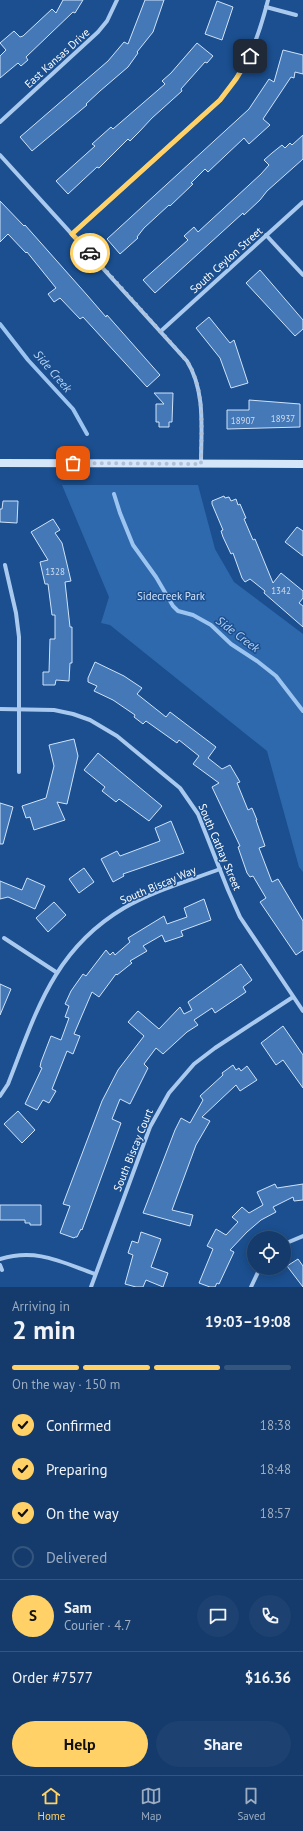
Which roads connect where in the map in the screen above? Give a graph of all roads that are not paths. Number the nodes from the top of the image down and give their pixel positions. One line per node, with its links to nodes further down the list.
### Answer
1 (117, 0): 5 (street, East Kansas Drive)
2 (268, 0): 3 (street)
3 (266, 7): 4 (street); 8 (street)
4 (296, 15)
5 (0, 122)
6 (0, 155): 8 (street)
7 (303, 202): 9 (street, South Ceylon Street)
8 (72, 234): 11 (street)
9 (266, 235): 10 (street); 11 (street, South Ceylon Street)
10 (303, 276)
11 (160, 331): 13 (street)
12 (0, 463): 13 (street)
13 (201, 464): 14 (street)
14 (303, 464)
15 (5, 565): 17 (street)
16 (0, 709): 17 (street, South Cathay Street)
17 (19, 709): 18 (street); 19 (street, South Cathay Street)
18 (19, 772)
19 (220, 869): 21 (street, South Biscay Way); 22 (street, South Cathay Street)
20 (4, 938): 21 (street)
21 (56, 972): 24 (street, South Biscay Way)
22 (293, 997): 23 (street, South Cathay Street); 30 (street, South Biscay Court)
23 (303, 1010)
24 (0, 1096)
25 (303, 1236): 26 (street)
26 (291, 1241)
27 (0, 1258): 30 (street)
28 (0, 1265): 29 (street)
29 (2, 1270)
30 (95, 1274): 32 (street, South Biscay Court)
31 (257, 1275): 33 (street)
32 (91, 1287)
33 (251, 1287)

